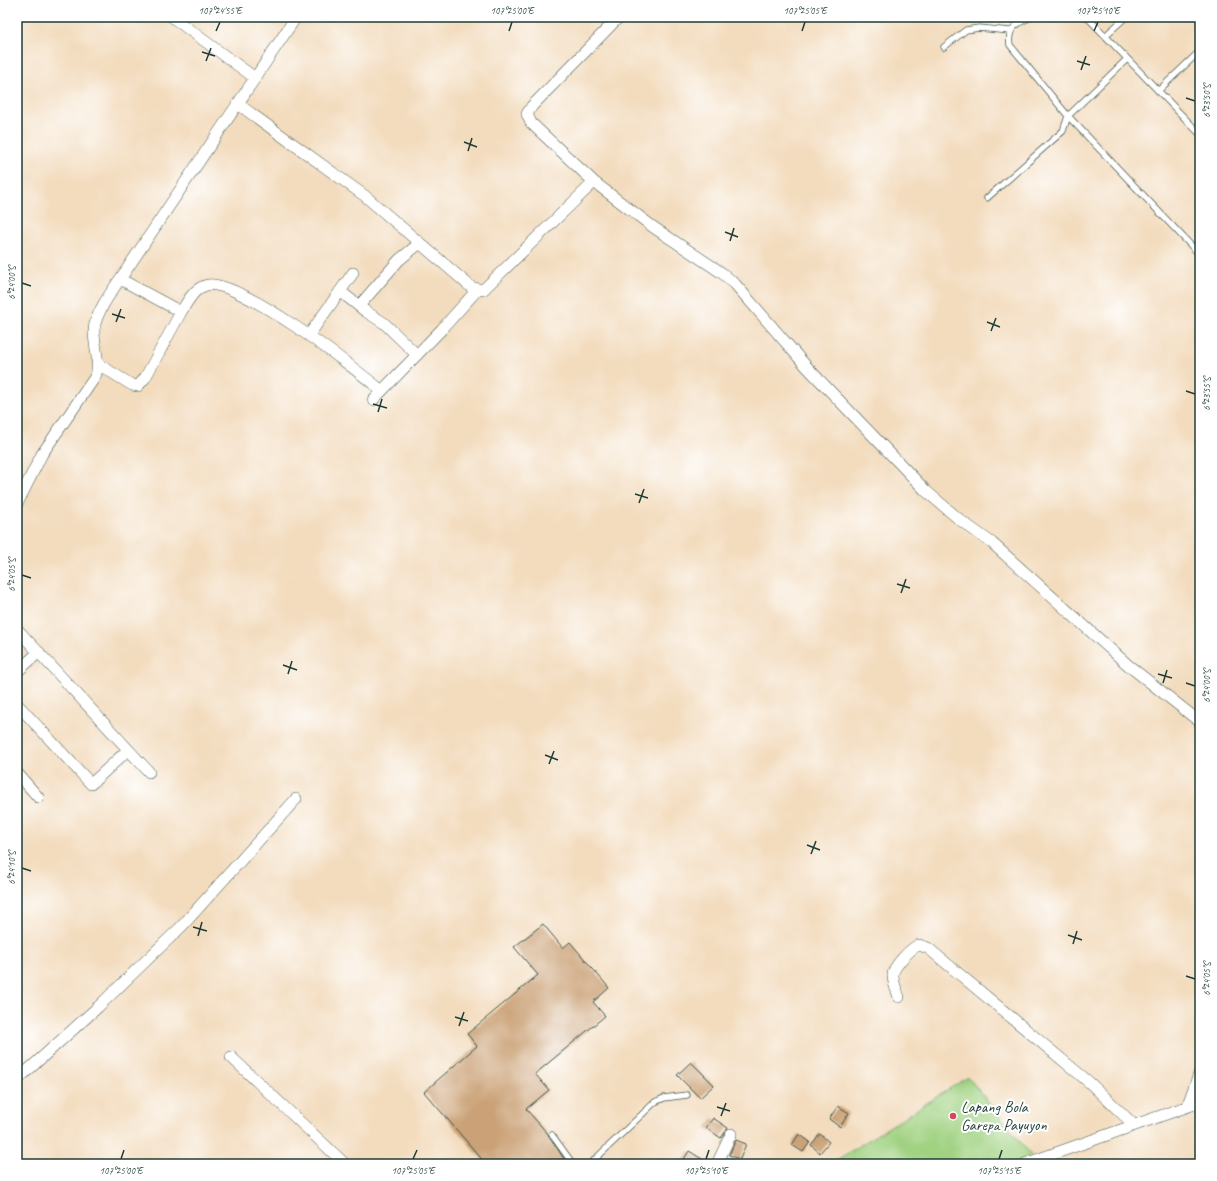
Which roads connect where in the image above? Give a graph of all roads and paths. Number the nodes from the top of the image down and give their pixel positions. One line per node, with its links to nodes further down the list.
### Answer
1 (172, 17): 12 (street)
2 (296, 17): 12 (street)
3 (618, 17): 17 (street)
4 (1031, 17): 7 (lane)
5 (1087, 17): 8 (lane)
6 (1126, 17): 8 (lane)
7 (1010, 31): 9 (lane); 15 (lane)
8 (1106, 36): 11 (lane)
9 (944, 47)
10 (1200, 51): 13 (lane)
11 (1127, 59): 13 (lane); 15 (lane)
12 (255, 78): 14 (street)
13 (1158, 90): 16 (lane)
14 (238, 104): 19 (street); 22 (street)
15 (1068, 116): 18 (lane); 20 (lane)
16 (1200, 134)
17 (594, 182): 23 (street); 37 (street)
18 (987, 198)
19 (420, 243): 23 (street); 25 (street)
20 (1200, 255)
21 (353, 273): 24 (street)
22 (120, 279): 26 (street); 29 (street)
23 (476, 290): 28 (street)
24 (340, 291): 25 (street); 27 (street)
25 (359, 306): 28 (street)
26 (181, 312): 27 (street); 29 (street)
27 (309, 335): 30 (street)
28 (417, 355): 30 (street)
29 (98, 364): 32 (street)
30 (382, 391): 31 (street)
31 (373, 400)
32 (17, 504)
33 (17, 629): 34 (street)
34 (39, 652): 35 (street); 38 (street)
35 (17, 672)
36 (17, 704): 38 (street)
37 (1200, 722)
38 (128, 750): 39 (street)
39 (149, 772)
40 (17, 773): 41 (street)
41 (38, 796)
42 (296, 799): 46 (street)
43 (899, 997): 50 (street)
44 (231, 1057): 53 (street)
45 (1200, 1072): 49 (street)
46 (17, 1080)
47 (687, 1095): 55 (lane)
48 (1200, 1102): 49 (street)
49 (1187, 1107): 50 (street)
50 (1133, 1124): 57 (street)
51 (731, 1134): 56 (street)
52 (552, 1135): 54 (lane)
53 (344, 1164)
54 (573, 1164)
55 (590, 1164)
56 (717, 1164)
57 (1027, 1164)

